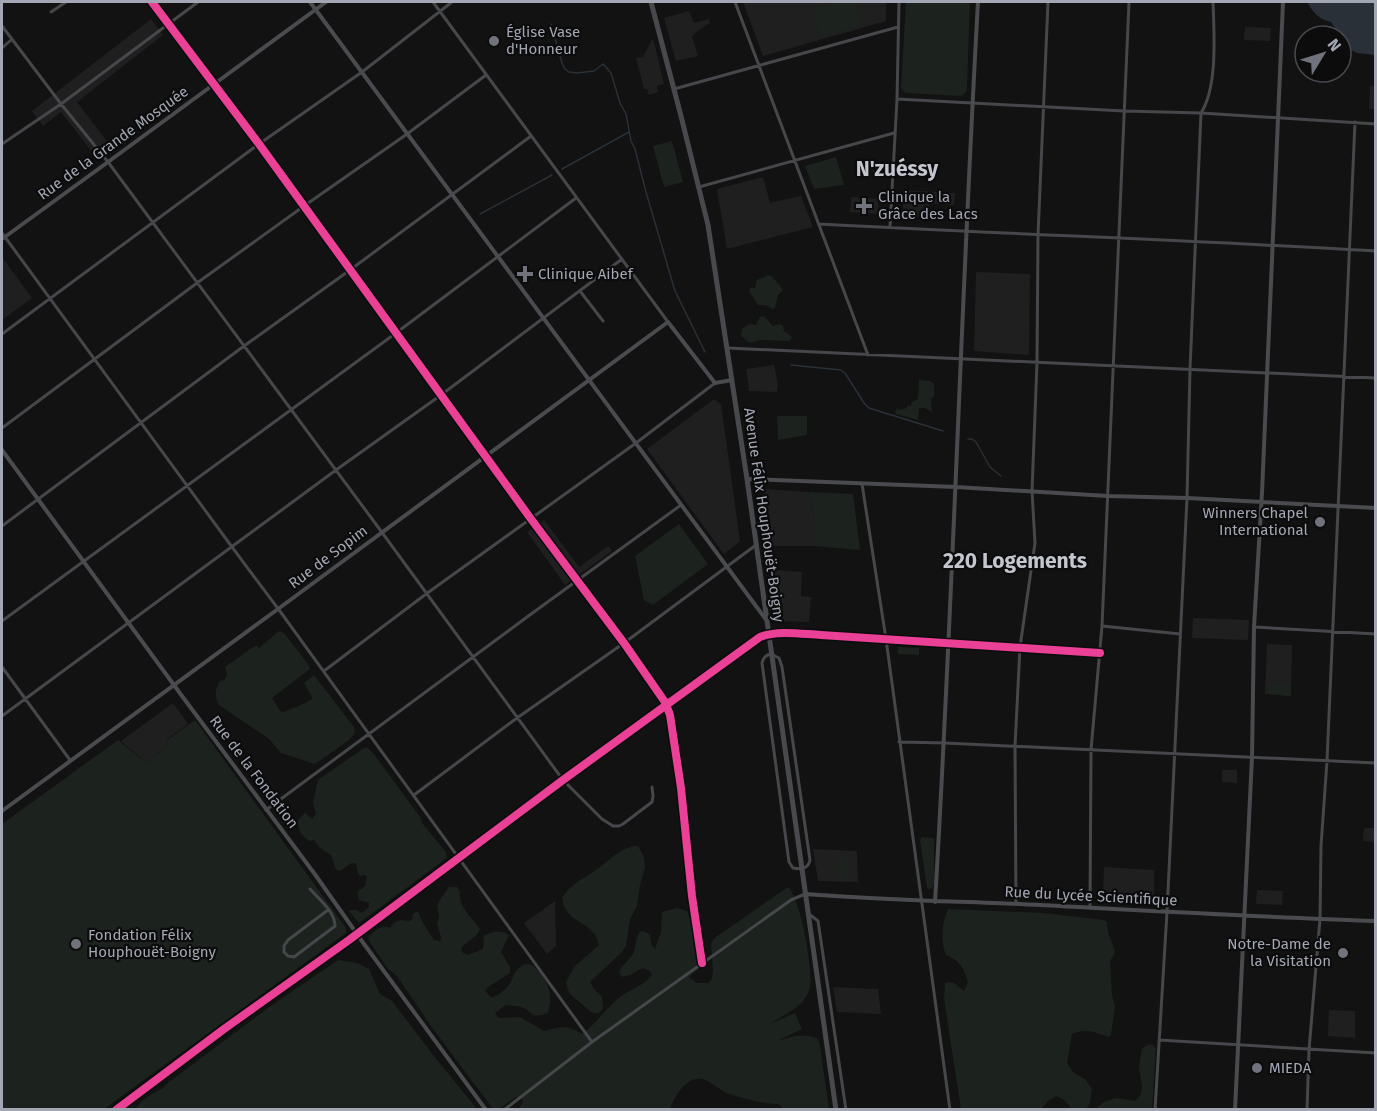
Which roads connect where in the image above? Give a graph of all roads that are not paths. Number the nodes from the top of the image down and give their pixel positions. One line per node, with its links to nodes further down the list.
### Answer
1 (66, 2): 18 (street)
2 (152, 2): 19 (street)
3 (198, 2): 19 (street)
4 (309, 2): 16 (street)
5 (326, 2): 16 (street, Rue de la Grande Mosquée)
6 (433, 2): 17 (street)
7 (452, 2): 17 (street)
8 (651, 2): 28 (highway, Avenue Félix Houphouët-Boigny)
9 (735, 2): 24 (street)
10 (899, 2): 21 (street)
11 (978, 2): 30 (street)
12 (1048, 2): 32 (street)
13 (1129, 2): 33 (street)
14 (1213, 2): 34 (street)
15 (1283, 2): 35 (street)
16 (315, 9): 25 (street); 27 (street, Rue de la Grande Mosquée)
17 (439, 11): 25 (street); 26 (street)
18 (51, 12)
19 (169, 24): 27 (street); 31 (street)
20 (2, 27): 22 (street)
21 (898, 27): 24 (street); 29 (street)
22 (11, 40): 23 (street); 31 (street)
23 (2, 48)
24 (759, 65): 28 (street); 43 (street)
25 (362, 72): 38 (street); 42 (street)
26 (486, 75): 38 (street); 40 (street)
27 (213, 84): 42 (street); 44 (street, Rue de la Grande Mosquée)
28 (674, 89): 45 (highway, Avenue Félix Houphouët-Boigny)
29 (897, 99): 30 (street); 39 (street)
30 (972, 102): 32 (street); 52 (street)
31 (61, 104): 41 (street); 44 (street)
32 (1043, 106): 33 (street); 53 (street)
33 (1124, 111): 34 (street); 55 (street)
34 (1201, 113): 35 (street); 56 (street)
35 (1278, 118): 36 (street); 57 (street)
36 (1354, 122): 37 (street); 58 (street)
37 (1376, 124)
38 (407, 134): 46 (street); 48 (street)
39 (894, 134): 43 (street); 51 (street)
40 (531, 136): 46 (street); 47 (street)
41 (2, 144)
42 (259, 144): 48 (street); 49 (street)
43 (794, 160): 45 (street); 50 (street)
44 (108, 162): 49 (street); 54 (street, Rue de la Grande Mosquée)
45 (699, 186): 72 (highway, Avenue Félix Houphouët-Boigny)
46 (452, 195): 60 (street); 62 (street)
47 (576, 198): 60 (street); 61 (street)
48 (304, 206): 62 (street); 63 (street)
49 (153, 223): 63 (street); 65 (street)
50 (819, 224): 51 (street); 73 (street)
51 (890, 228): 52 (street)
52 (967, 232): 53 (street); 75 (street)
53 (1038, 235): 55 (street); 76 (street)
54 (2, 236): 65 (street)
55 (1119, 238): 56 (street); 77 (street)
56 (1195, 241): 57 (street); 78 (street)
57 (1272, 245): 58 (street); 79 (street)
58 (1349, 249): 59 (street); 80 (street)
59 (1376, 251)
60 (498, 256): 66 (street); 69 (street)
61 (622, 259): 64 (street); 68 (street)
62 (350, 270): 69 (street); 71 (street)
63 (197, 283): 71 (street); 74 (street)
64 (580, 291): 66 (street); 67 (street)
65 (49, 299): 70 (street); 74 (street)
66 (543, 318): 82 (street); 85 (street)
67 (603, 321)
68 (668, 322): 82 (street, Rue de Sopim); 84 (street)
69 (396, 333): 85 (street); 86 (street)
70 (2, 334)
71 (244, 346): 86 (street); 87 (street)
72 (728, 348): 73 (street); 83 (highway, Avenue Félix Houphouët-Boigny)
73 (868, 355): 75 (street)
74 (94, 359): 87 (street); 88 (street)
75 (960, 359): 76 (street); 96 (street)
76 (1037, 363): 77 (street); 97 (street)
77 (1114, 365): 78 (street); 98 (street)
78 (1190, 369): 79 (street); 100 (street)
79 (1267, 373): 80 (street); 101 (street)
80 (1344, 376): 81 (street); 103 (street)
81 (1376, 378)
82 (589, 380): 89 (street); 91 (street, Rue de Sopim)
83 (732, 380): 84 (street); 93 (highway, Avenue Félix Houphouët-Boigny)
84 (715, 383): 89 (street)
85 (441, 394): 91 (street); 92 (street)
86 (291, 410): 92 (street); 95 (street)
87 (141, 422): 95 (street); 99 (street)
88 (2, 428)
89 (636, 444): 102 (street); 105 (street)
90 (2, 450): 99 (street, Rue de la Fondation)
91 (486, 456): 105 (street); 107 (street, Rue de Sopim)
92 (336, 470): 107 (street); 109 (street)
93 (747, 479): 94 (street); 108 (highway, Avenue Félix Houphouët-Boigny)
94 (862, 484): 96 (street); 124 (street)
95 (187, 486): 109 (street); 110 (street)
96 (956, 487): 97 (street); 126 (street)
97 (1032, 491): 98 (street); 127 (street)
98 (1108, 496): 100 (street); 118 (street)
99 (38, 498): 106 (street); 110 (street, Rue de la Fondation)
100 (1186, 498): 101 (street); 122 (street)
101 (1261, 503): 103 (street); 119 (street)
102 (681, 505): 111 (street); 112 (street)
103 (1338, 506): 104 (street); 120 (street)
104 (1376, 508)
105 (531, 519): 112 (street); 113 (street)
106 (2, 526)
107 (382, 532): 113 (street); 114 (street, Rue de Sopim)
108 (756, 545): 111 (street); 116 (highway, Avenue Félix Houphouët-Boigny)
109 (232, 547): 114 (street); 117 (street)
110 (84, 561): 115 (street); 117 (street, Rue de la Fondation)
111 (727, 568): 116 (street); 125 (street)
112 (577, 581): 125 (street); 130 (street)
113 (426, 594): 130 (street); 132 (street)
114 (278, 609): 132 (street); 133 (street, Rue de Sopim)
115 (2, 621)
116 (767, 621): 121 (highway, Avenue Félix Houphouët-Boigny)
117 (129, 623): 133 (street, Rue de la Fondation); 134 (street)
118 (1102, 626): 122 (street); 128 (street)
119 (1254, 627): 120 (street); 144 (street)
120 (1332, 632): 123 (street); 146 (street)
121 (769, 634): 124 (street); 129 (highway, Avenue Félix Houphouët-Boigny); 135 (street)
122 (1180, 634): 143 (street)
123 (1376, 634)
124 (886, 639): 126 (street); 139 (street)
125 (624, 643): 135 (street); 137 (street)
126 (948, 644): 127 (street); 140 (street)
127 (1020, 646): 128 (street); 141 (street)
128 (1100, 652): 142 (street)
129 (771, 654): 154 (highway, Avenue Félix Houphouët-Boigny); 154 (street); 154 (street)
130 (473, 657): 137 (street); 138 (street)
131 (2, 667): 134 (street)
132 (324, 671): 138 (street)
133 (174, 685): 145 (street, Rue de Sopim); 151 (street, Rue de la Fondation)
134 (25, 699): 136 (street); 145 (street)
135 (667, 706): 148 (street); 168 (street)
136 (2, 716)
137 (517, 718): 148 (street); 150 (street)
138 (369, 733): 150 (street); 151 (street)
139 (899, 742): 140 (street); 157 (street)
140 (945, 742): 141 (street); 158 (street)
141 (1015, 746): 142 (street); 159 (street)
142 (1091, 750): 143 (street); 160 (street)
143 (1174, 754): 144 (street); 162 (street)
144 (1252, 758): 146 (street); 164 (street)
145 (70, 760): 152 (street, Rue de Sopim)
146 (1327, 761): 147 (street); 165 (street)
147 (1376, 763)
148 (563, 780): 149 (street); 153 (street)
149 (652, 787)
150 (414, 795): 153 (street)
151 (266, 810): 167 (street, Rue de la Fondation)
152 (2, 811)
153 (459, 858): 167 (street); 170 (street)
154 (801, 869): 156 (highway, Avenue Félix Houphouët-Boigny)
155 (310, 889): 161 (street)
156 (805, 894): 157 (street, Rue du Lycée Scientifique); 163 (highway, Avenue Félix Houphouët-Boigny); 168 (street)
157 (921, 901): 158 (street, Rue du Lycée Scientifique); 179 (street)
158 (935, 902): 159 (street, Rue du Lycée Scientifique)
159 (1016, 904): 160 (street, Rue du Lycée Scientifique)
160 (1090, 908): 162 (street, Rue du Lycée Scientifique)
161 (328, 910): 161 (street)
162 (1167, 912): 164 (street, Rue du Lycée Scientifique); 169 (street)
163 (808, 914): 177 (highway, Avenue Félix Houphouët-Boigny); 178 (street)
164 (1244, 916): 165 (street, Rue du Lycée Scientifique); 171 (street)
165 (1320, 919): 166 (street, Rue du Lycée Scientifique); 172 (street)
166 (1376, 921)
167 (357, 933): 174 (street); 175 (street, Rue de la Fondation)
168 (702, 963): 170 (street)
169 (1159, 1040): 171 (street); 180 (street)
170 (592, 1041): 176 (street)
171 (1238, 1044): 172 (street); 181 (street)
172 (1309, 1050): 173 (street); 182 (street)
173 (1376, 1053)
174 (116, 1110)
175 (486, 1110)
176 (504, 1110)
177 (836, 1110)
178 (846, 1110)
179 (950, 1110)
180 (1155, 1110)
181 (1235, 1110)
182 (1307, 1110)

